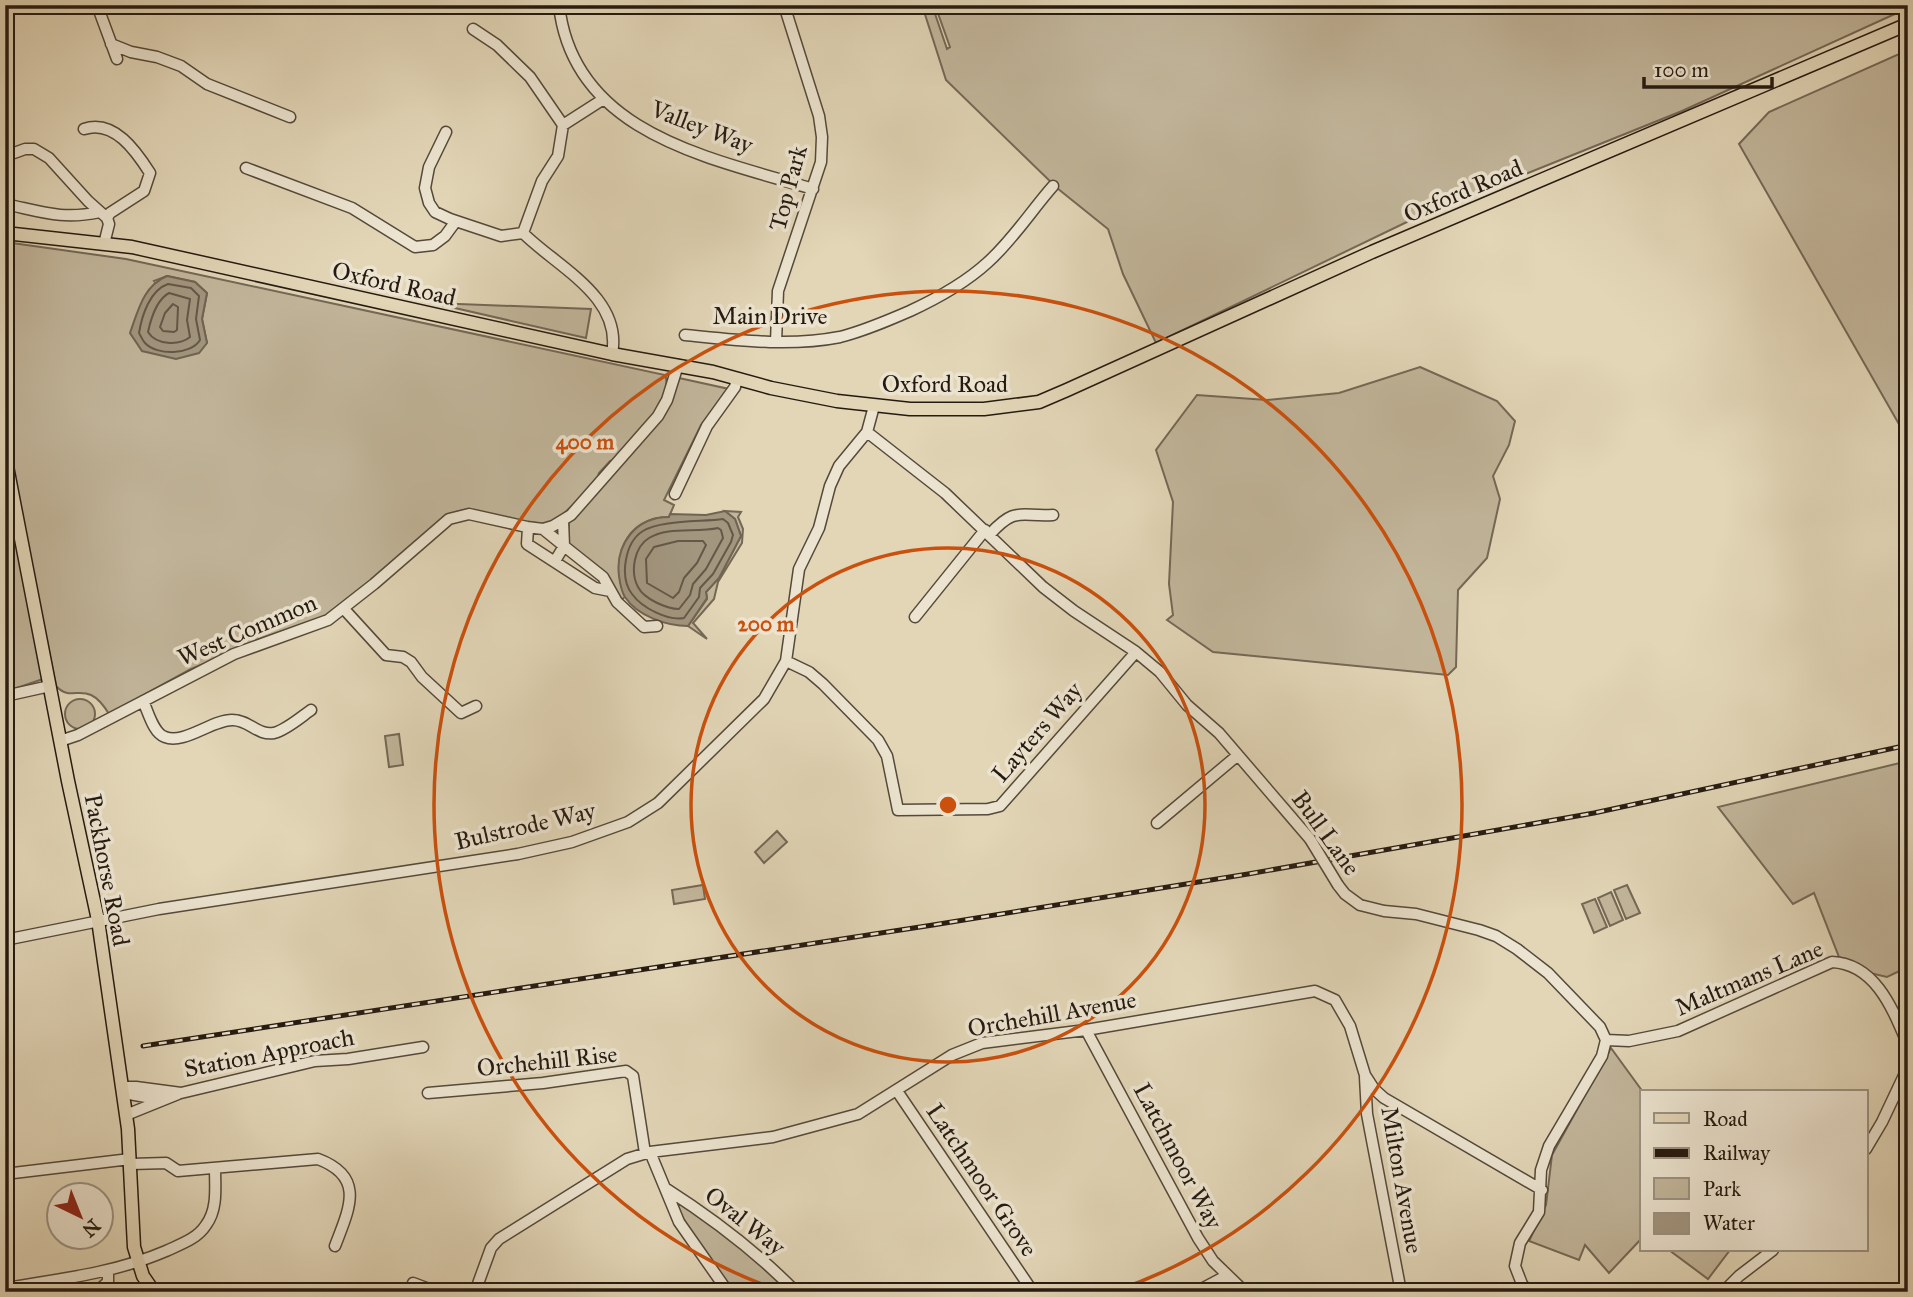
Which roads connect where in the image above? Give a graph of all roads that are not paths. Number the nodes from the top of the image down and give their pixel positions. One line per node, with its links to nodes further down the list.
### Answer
1 (97, 5): 6 (street)
2 (559, 5): 8 (street, Valley Way)
3 (783, 5): 16 (street, Top Park)
4 (1908, 24): 28 (main road, Oxford Road)
5 (473, 29): 10 (street)
6 (111, 44): 7 (street); 9 (street)
7 (117, 59)
8 (602, 100): 10 (street); 16 (street, Valley Way)
9 (290, 117)
10 (563, 125): 21 (street)
11 (84, 129): 18 (street)
12 (446, 132): 19 (street)
13 (14, 153): 18 (street)
14 (246, 169): 19 (street)
15 (1053, 187): 24 (street, Main Drive)
16 (813, 189): 24 (street, Top Park)
17 (5, 204): 18 (street)
18 (104, 215): 22 (street)
19 (456, 221): 21 (street)
20 (5, 233): 22 (main road, Oxford Road)
21 (523, 233): 25 (street)
22 (104, 244): 25 (main road, Oxford Road)
23 (685, 335): 24 (street, Main Drive)
24 (776, 342)
25 (612, 354): 26 (main road, Oxford Road)
26 (678, 365): 27 (main road, Oxford Road); 33 (street, West Common)
27 (737, 378): 28 (main road, Oxford Road); 31 (street)
28 (873, 405): 29 (street, Bulstrode Way)
29 (867, 432): 36 (street, Bull Lane); 46 (street, Bulstrode Way)
30 (5, 456): 47 (main road, Packhorse Road)
31 (675, 494)
32 (1053, 515): 36 (street)
33 (563, 521): 35 (street, West Common); 37 (street)
34 (528, 528): 35 (street, West Common); 38 (street); 42 (street, West Common)
35 (543, 529): 37 (street)
36 (987, 532): 43 (street); 45 (street, Bull Lane)
37 (564, 546): 38 (street); 39 (street)
38 (555, 561): 40 (street)
39 (583, 561): 40 (street); 41 (street)
40 (575, 574): 41 (street)
41 (610, 591): 44 (street)
42 (344, 609): 49 (street, West Common); 52 (street)
43 (915, 617)
44 (657, 626)
45 (1136, 652): 46 (street, Layters Way); 55 (street, Bull Lane)
46 (786, 661): 57 (street, Bulstrode Way)
47 (50, 686): 48 (street); 54 (main road, Packhorse Road)
48 (5, 696)
49 (143, 701): 51 (street); 54 (street, West Common)
50 (476, 706): 52 (street)
51 (312, 710)
52 (461, 713): 53 (street)
53 (458, 725)
54 (60, 741): 57 (main road, Packhorse Road)
55 (1238, 755): 56 (street); 60 (street, Bull Lane, bridge)
56 (1157, 823)
57 (98, 920): 58 (street, Bulstrode Way); 65 (main road, Packhorse Road)
58 (5, 940)
59 (1086, 1030): 64 (street, Orchehill Avenue); 66 (street, Orchehill Avenue); 83 (street, Latchmoor Way)
60 (1606, 1040): 61 (street, Maltmans Lane); 78 (street)
61 (1908, 1045)
62 (423, 1047): 67 (street, Station Approach)
63 (1908, 1067): 72 (street)
64 (1364, 1074): 69 (street, Orchehill Avenue); 70 (street, Milton Avenue)
65 (123, 1090): 67 (street); 71 (main road, Packhorse Road)
66 (897, 1091): 73 (street, Orchehill Avenue); 92 (street, Latchmoor Grove)
67 (181, 1093): 71 (street)
68 (428, 1093): 73 (street, Orchehill Rise)
69 (1384, 1098): 70 (street); 78 (street, Orchehill Avenue)
70 (1367, 1114): 95 (street, Milton Avenue)
71 (125, 1115): 74 (main road, Packhorse Road)
72 (1868, 1146)
73 (648, 1153): 77 (street, Oval Way); 89 (street, Orchehill Avenue)
74 (130, 1162): 75 (street); 76 (street); 81 (main road, Packhorse Road)
75 (215, 1168): 79 (street); 81 (street)
76 (5, 1174)
77 (665, 1188): 90 (street, Oval Way); 91 (street, Oval Way)
78 (1542, 1190): 96 (street)
79 (335, 1245)
80 (1770, 1252): 97 (street)
81 (138, 1263): 82 (street); 87 (main road, Packhorse Road)
82 (108, 1272): 85 (street); 86 (street)
83 (1226, 1276): 93 (street); 94 (street, Latchmoor Way)
84 (413, 1283): 88 (street)
85 (5, 1288)
86 (96, 1292)
87 (154, 1292)
88 (436, 1292)
89 (475, 1292)
90 (728, 1292)
91 (796, 1292)
92 (1034, 1292)
93 (1196, 1292)
94 (1245, 1292)
95 (1401, 1292)
96 (1528, 1292)
97 (1723, 1292)

